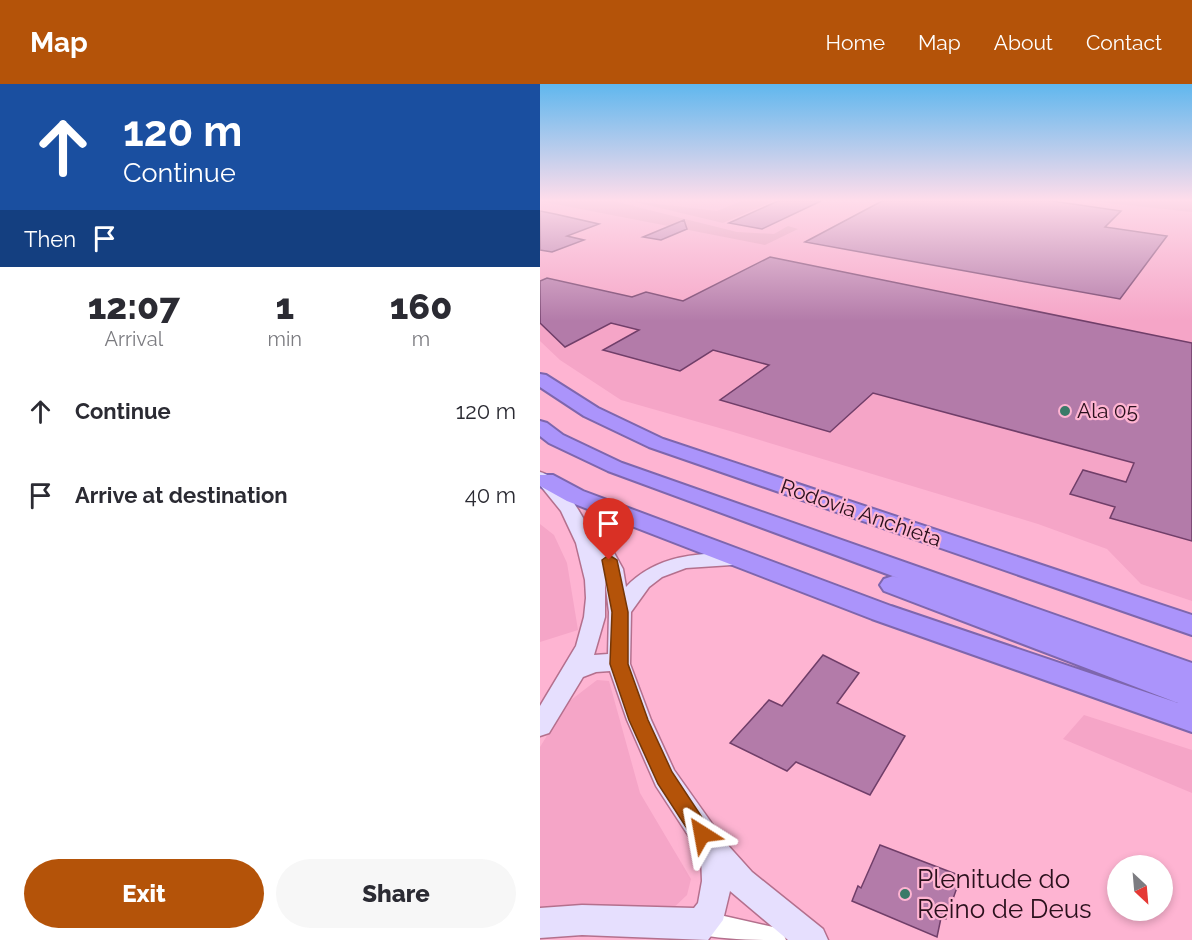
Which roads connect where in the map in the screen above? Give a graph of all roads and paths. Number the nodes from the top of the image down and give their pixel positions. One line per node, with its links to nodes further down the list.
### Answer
1 (540, 380): 8 (highway, Rodovia Anchieta)
2 (540, 427): 11 (highway, Rodovia Anchieta)
3 (540, 447): 12 (highway)
4 (543, 478): 5 (main road); 6 (highway)
5 (589, 551): 7 (main road); 10 (main road)
6 (741, 560): 7 (main road); 13 (highway)
7 (620, 612): 9 (main road)
8 (1192, 625)
9 (619, 664): 10 (main road); 15 (main road)
10 (574, 671): 14 (main road)
11 (1192, 674)
12 (1192, 696)
13 (1192, 720)
14 (540, 726)
15 (715, 852): 17 (main road); 19 (main road)
16 (540, 923): 17 (main road)
17 (694, 932): 18 (street)
18 (773, 940)
19 (812, 940)

